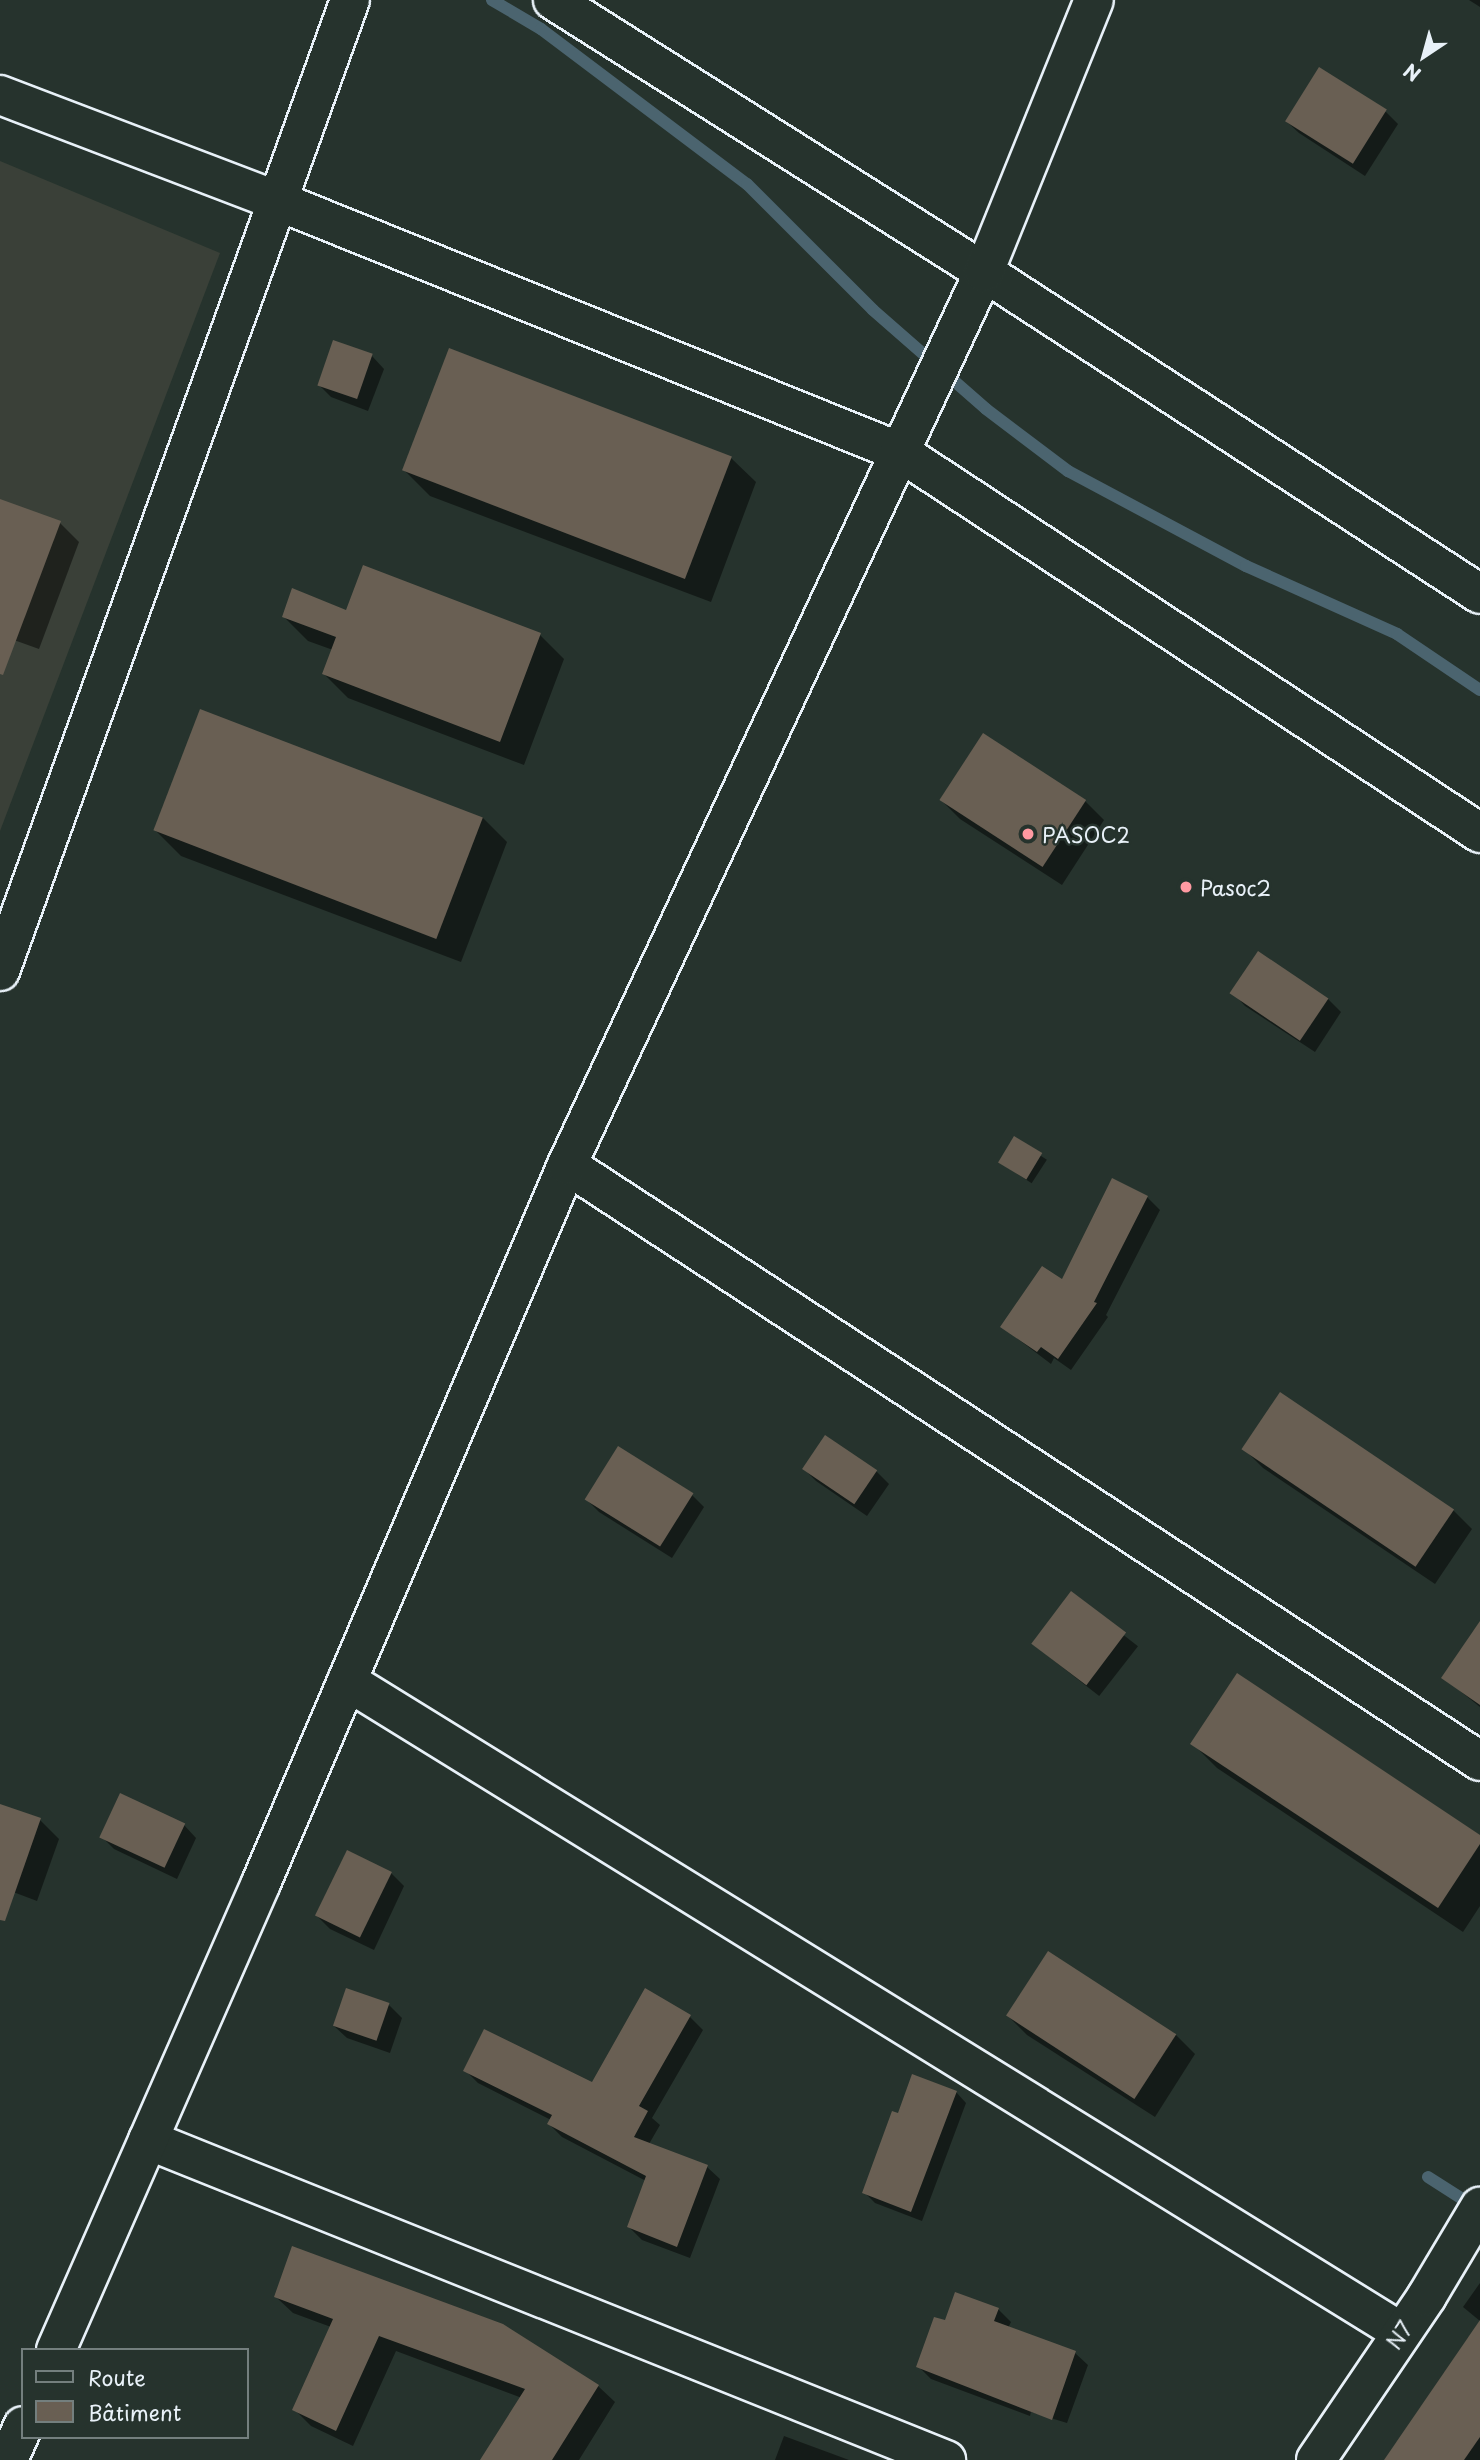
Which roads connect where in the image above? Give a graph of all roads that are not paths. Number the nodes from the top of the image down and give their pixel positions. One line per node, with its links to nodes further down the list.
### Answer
1 (350, 0): 5 (street)
2 (553, 0): 6 (street)
3 (1094, 0): 6 (street)
4 (0, 95): 5 (street)
5 (278, 201): 7 (street); 10 (street)
6 (984, 272): 7 (street); 8 (street)
7 (900, 452): 9 (street); 11 (street)
8 (1480, 594)
9 (1480, 833)
10 (0, 971)
11 (568, 1165): 12 (street); 13 (street)
12 (347, 1681): 14 (street); 16 (street)
13 (1480, 1761)
14 (148, 2140): 17 (street); 20 (street)
15 (1480, 2207): 16 (street, N7)
16 (1401, 2332): 21 (street, N7)
17 (57, 2348)
18 (21, 2431): 19 (street)
19 (8, 2460)
20 (946, 2460)
21 (1316, 2460)

